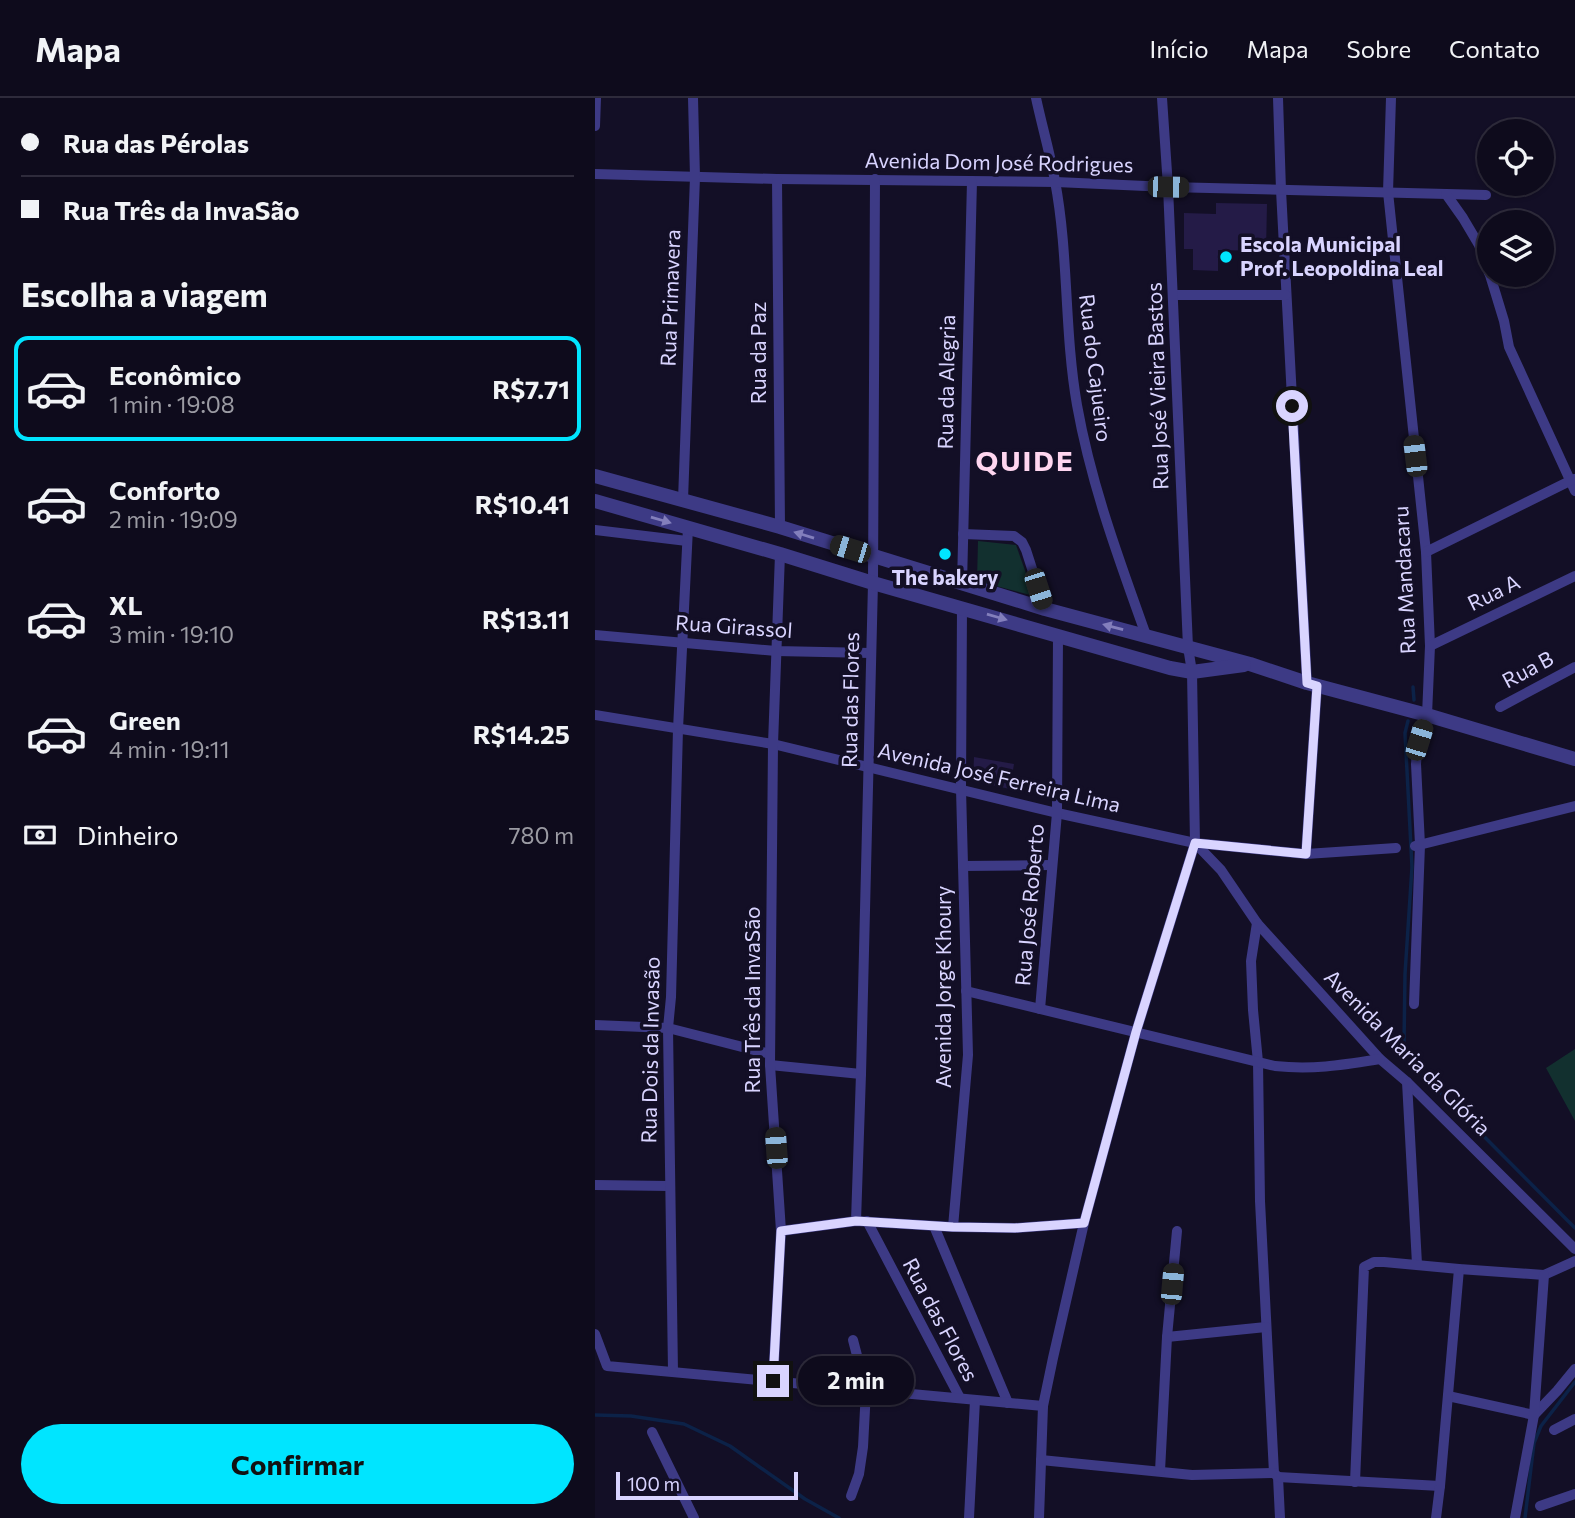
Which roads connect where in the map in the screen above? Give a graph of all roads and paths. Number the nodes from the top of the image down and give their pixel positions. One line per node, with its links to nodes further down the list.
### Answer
1 (596, 98): 7 (street)
2 (693, 98): 9 (street, Rua Primavera)
3 (1036, 98): 13 (street, Rua do Cajueiro)
4 (1162, 98): 14 (street, Rua José Vieira Bastos)
5 (1278, 98): 15 (street)
6 (1391, 98): 16 (street, Rua Mandacaru)
7 (595, 126)
8 (595, 174): 9 (street, Avenida Dom José Rodrigues)
9 (695, 177): 10 (street, Avenida Dom José Rodrigues); 25 (street, Rua Primavera)
10 (777, 179): 11 (street, Avenida Dom José Rodrigues); 27 (street, Rua da Paz)
11 (875, 179): 12 (street, Avenida Dom José Rodrigues); 33 (street, Rua das Flores)
12 (972, 181): 13 (street, Avenida Dom José Rodrigues); 29 (street, Rua da Alegria)
13 (1056, 182): 14 (street, Avenida Dom José Rodrigues); 41 (street, Rua do Cajueiro)
14 (1168, 187): 15 (street, Avenida Dom José Rodrigues); 21 (street, Rua José Vieira Bastos)
15 (1281, 190): 16 (street, Avenida Dom José Rodrigues); 22 (street)
16 (1388, 192): 17 (street, Avenida Dom José Rodrigues); 31 (street, Rua Mandacaru)
17 (1446, 194): 18 (street, Avenida Dom José Rodrigues); 19 (street)
18 (1477, 195)
19 (1477, 242)
20 (1494, 287): 24 (street)
21 (1173, 295): 22 (street); 44 (street, Rua José Vieira Bastos)
22 (1286, 295): 50 (street)
23 (595, 476): 25 (street)
24 (1573, 483): 31 (street)
25 (683, 499): 27 (street)
26 (595, 501): 30 (street, one-way to 30)
27 (780, 527): 33 (street, one-way to 27)
28 (595, 530): 30 (street)
29 (963, 534): 36 (street, Rua da Alegria); 38 (street)
30 (688, 535): 32 (street); 42 (street)
31 (1426, 552): 43 (street, Rua Mandacaru)
32 (781, 554): 35 (street); 45 (street)
33 (873, 556): 35 (street, Rua das Flores); 36 (street)
34 (1575, 576): 43 (street, Rua A)
35 (873, 583): 37 (street); 46 (street, Rua das Flores)
36 (963, 584): 38 (street)
37 (963, 607): 40 (street, one-way to 40); 58 (street)
38 (1045, 609): 41 (street, one-way to 38)
39 (595, 635): 42 (street, Rua Girassol)
40 (1058, 635): 49 (street); 60 (street, Rua José Roberto)
41 (1146, 635): 44 (street)
42 (683, 642): 45 (street, Rua Girassol); 54 (street)
43 (1430, 646): 53 (street, Rua Mandacaru)
44 (1188, 648): 47 (street); 49 (street, Rua José Vieira Bastos)
45 (776, 651): 46 (street, Rua Girassol); 55 (street)
46 (871, 653): 57 (street, Rua das Flores)
47 (1250, 664): 49 (street); 50 (street)
48 (1575, 667): 51 (street, Rua B)
49 (1192, 672): 61 (street, Rua José Vieira Bastos)
50 (1312, 685): 53 (street); 64 (street)
51 (1500, 707)
52 (595, 715): 54 (street, Avenida José Ferreira Lima)
53 (1427, 715): 56 (street); 62 (street, Rua Mandacaru)
54 (678, 729): 55 (street, Avenida José Ferreira Lima); 72 (street, Rua Dois da Invasão)
55 (773, 744): 57 (street, Avenida José Ferreira Lima); 75 (street, Rua Três da InvaSão)
56 (1575, 759)
57 (868, 767): 58 (street, Avenida José Ferreira Lima); 77 (street, Rua das Flores)
58 (961, 789): 60 (street, Avenida José Ferreira Lima); 66 (street, Avenida Jorge Khoury)
59 (1575, 806): 62 (street)
60 (1057, 813): 61 (street, Avenida José Ferreira Lima); 65 (street, Rua José Roberto)
61 (1195, 843): 64 (street, Avenida José Ferreira Lima); 67 (street, Avenida Maria da Glória); 73 (street, Rua José Vieira Bastos)
62 (1418, 845): 69 (street, Rua Mandacaru)
63 (1396, 848): 64 (street, Avenida José Ferreira Lima)
64 (1306, 854)
65 (1052, 865): 66 (street); 70 (street, Rua José Roberto)
66 (963, 866): 68 (street, Avenida Jorge Khoury)
67 (1257, 923): 74 (street, Avenida Maria da Glória); 76 (street)
68 (966, 991): 70 (street); 84 (street, Avenida Jorge Khoury)
69 (1414, 1004)
70 (1040, 1009): 73 (street)
71 (595, 1025): 72 (street)
72 (669, 1028): 75 (street); 80 (street, Rua Dois da Invasão)
73 (1136, 1032): 76 (street); 82 (street, Rua José Vieira Bastos)
74 (1380, 1059): 76 (street); 78 (street, Avenida Maria da Glória)
75 (770, 1060): 77 (street); 85 (street, Rua Três da InvaSão)
76 (1258, 1062): 92 (street)
77 (861, 1074): 81 (street, Rua das Flores)
78 (1407, 1082): 87 (street, Avenida Maria da Glória); 89 (street)
79 (595, 1185): 80 (street)
80 (669, 1186): 97 (street, Rua Dois da Invasão)
81 (861, 1221): 83 (street); 85 (street); 101 (street, Rua das Flores)
82 (1084, 1223): 84 (street); 104 (street, Rua José Vieira Bastos)
83 (934, 1226): 84 (street); 103 (street)
84 (953, 1227)
85 (781, 1231): 98 (street, Rua Três da InvaSão)
86 (1177, 1231): 94 (street)
87 (1575, 1249)
88 (1575, 1261): 91 (street)
89 (1417, 1264): 90 (street); 112 (street)
90 (1459, 1269): 91 (street); 100 (street)
91 (1544, 1275): 105 (street)
92 (1266, 1327): 94 (street); 111 (street)
93 (595, 1334): 97 (street)
94 (1167, 1337): 110 (street)
95 (853, 1340): 99 (street)
96 (1575, 1369): 105 (street)
97 (673, 1372): 98 (street)
98 (773, 1381): 99 (street)
99 (866, 1390): 101 (street); 115 (street)
100 (1448, 1396): 105 (street); 113 (street)
101 (960, 1398): 102 (street)
102 (975, 1400): 103 (street); 118 (street)
103 (1008, 1403): 104 (street)
104 (1043, 1406): 109 (street, Rua José Vieira Bastos)
105 (1534, 1415): 122 (street)
106 (1575, 1419): 107 (street)
107 (1554, 1430)
108 (652, 1433): 117 (street)
109 (1041, 1460): 110 (street); 119 (street, Rua José Vieira Bastos)
110 (1160, 1471): 111 (street)
111 (1276, 1475): 112 (street); 120 (street)
112 (1355, 1482): 113 (street)
113 (1440, 1486): 121 (street)
114 (1575, 1494): 116 (street)
115 (851, 1496)
116 (1540, 1506)
117 (694, 1518)
118 (969, 1518)
119 (1039, 1518)
120 (1280, 1518)
121 (1436, 1518)
122 (1515, 1518)

